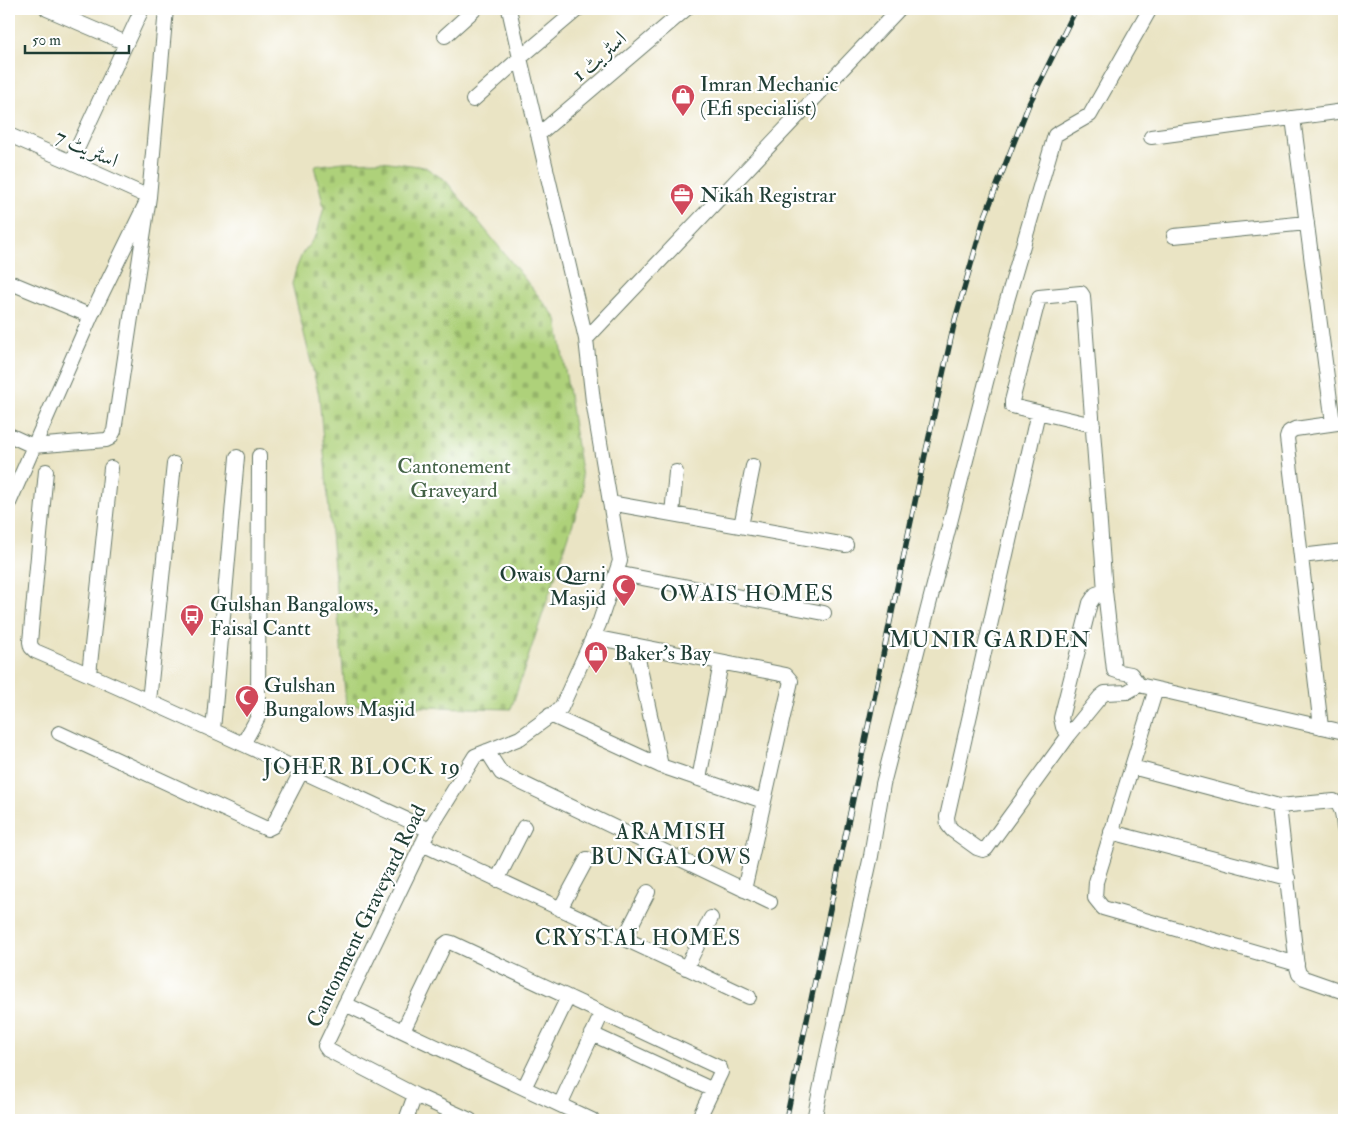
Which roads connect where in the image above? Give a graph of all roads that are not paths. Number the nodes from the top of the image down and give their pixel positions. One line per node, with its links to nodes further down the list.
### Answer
1 (47, 9): 11 (street)
2 (142, 9): 11 (street)
3 (166, 9): 20 (street)
4 (475, 9): 10 (street)
5 (510, 9): 12 (street, Cantonment Graveyard Road)
6 (578, 9): 12 (street)
7 (686, 9): 17 (street, اسٹریٹ 1)
8 (899, 9): 25 (street)
9 (1150, 9): 100 (street)
10 (445, 36)
11 (126, 43): 19 (street)
12 (520, 58): 13 (street); 17 (street, Cantonment Graveyard Road)
13 (473, 100)
14 (1344, 111): 15 (street)
15 (1293, 118): 18 (street); 21 (street)
16 (9, 135): 19 (street, اسٹریٹ 7)
17 (538, 135): 25 (street, Cantonment Graveyard Road)
18 (1152, 137)
19 (71, 162): 20 (street, اسٹریٹ 7)
20 (148, 197): 24 (street); 30 (street)
21 (1307, 223): 22 (street); 27 (street)
22 (1174, 236)
23 (9, 282): 24 (street)
24 (91, 316): 30 (street)
25 (586, 339): 39 (street, Cantonment Graveyard Road)
26 (1038, 412): 28 (street); 28 (street); 60 (street)
27 (1339, 423): 44 (street)
28 (1093, 424): 46 (street)
29 (9, 435): 30 (street)
30 (34, 446): 38 (street)
31 (259, 456): 61 (street)
32 (237, 457): 57 (street)
33 (174, 464): 54 (street)
34 (753, 466): 41 (street)
35 (112, 468): 51 (street)
36 (46, 471): 51 (street)
37 (676, 472): 40 (street)
38 (9, 503)
39 (610, 503): 40 (street); 45 (street, Cantonment Graveyard Road)
40 (672, 514): 41 (street)
41 (740, 526): 42 (street)
42 (846, 545)
43 (1344, 551): 44 (street)
44 (1301, 556): 56 (street)
45 (616, 573): 47 (street); 48 (street, Cantonment Graveyard Road)
46 (1105, 591): 52 (street); 60 (street)
47 (824, 613)
48 (593, 637): 49 (street); 55 (street, Cantonment Graveyard Road)
49 (635, 645): 50 (street); 63 (street)
50 (721, 663): 66 (street); 67 (street)
51 (89, 674): 54 (street)
52 (1139, 685): 53 (street); 60 (street)
53 (1156, 689): 56 (street); 64 (street)
54 (149, 701): 57 (street)
55 (550, 716): 62 (street, Cantonment Graveyard Road); 63 (street)
56 (1321, 727): 58 (street)
57 (213, 730): 61 (street)
58 (1344, 732)
59 (59, 733): 65 (street)
60 (1069, 735)
61 (243, 744): 65 (street)
62 (487, 751): 71 (street, Cantonment Graveyard Road); 77 (street)
63 (661, 766): 66 (street)
64 (1132, 767): 68 (street); 72 (street)
65 (301, 772): 71 (street)
66 (699, 779): 67 (street)
67 (763, 801): 77 (street)
68 (1279, 806): 70 (street); 75 (street)
69 (524, 827): 76 (street)
70 (1344, 828)
71 (429, 830): 73 (street, Cantonment Graveyard Road)
72 (1111, 832): 75 (street); 83 (street)
73 (422, 844): 76 (street); 88 (street, Cantonment Graveyard Road)
74 (587, 859): 80 (street)
75 (1288, 878): 83 (street)
76 (497, 880): 80 (street)
77 (744, 890): 79 (street)
78 (648, 892): 82 (street)
79 (770, 902)
80 (560, 909): 82 (street)
81 (711, 918): 84 (street)
82 (624, 939): 84 (street)
83 (1297, 964): 85 (street)
84 (686, 968): 87 (street)
85 (1344, 992)
86 (568, 997): 89 (street); 90 (street); 92 (street)
87 (749, 997)
88 (345, 1004): 90 (street); 94 (street, Cantonment Graveyard Road)
89 (602, 1013): 91 (street); 93 (street)
90 (402, 1032): 92 (street)
91 (592, 1034): 93 (street); 95 (street)
92 (524, 1088): 95 (street)
93 (713, 1090): 99 (street)
94 (415, 1095): 96 (street); 97 (street)
95 (560, 1105): 98 (street)
96 (406, 1120)
97 (470, 1120)
98 (592, 1120)
99 (698, 1120)
100 (814, 1120)

